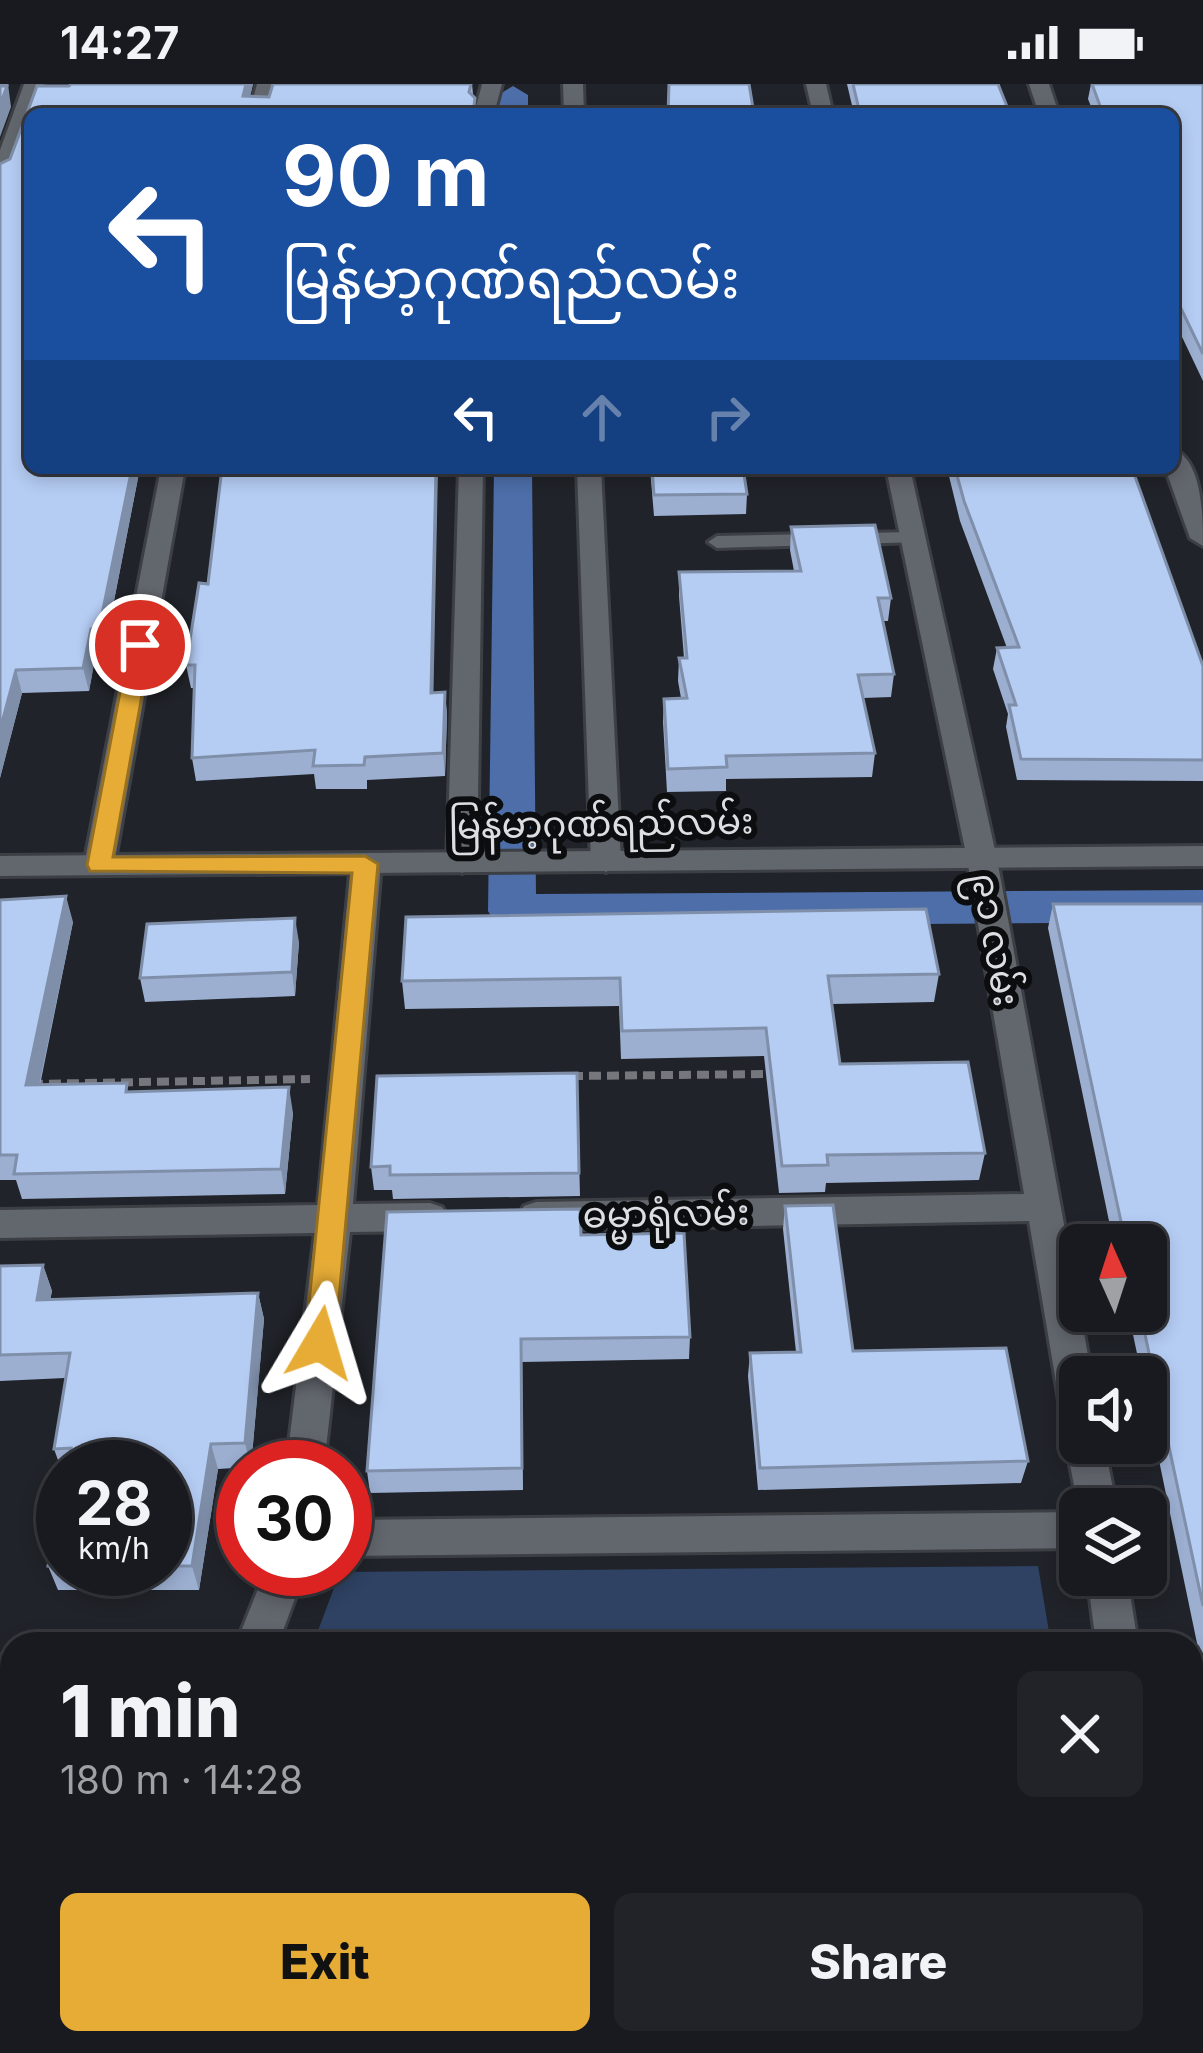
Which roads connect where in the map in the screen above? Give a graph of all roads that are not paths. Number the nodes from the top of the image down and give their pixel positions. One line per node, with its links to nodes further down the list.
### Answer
1 (24, 112): 2 (street)
2 (0, 178)
3 (1179, 472): 9 (street)
4 (172, 474): 16 (street)
5 (471, 474): 14 (street)
6 (589, 474): 13 (street)
7 (899, 474): 8 (street, ၉၁ လမ်း)
8 (914, 538): 10 (lane); 12 (street, ၉၁ လမ်း)
9 (1203, 538)
10 (717, 542)
11 (1203, 856): 12 (street, မြန်မာ့ဂုဏ်ရည်လမ်း)
12 (982, 859): 13 (street, မြန်မာ့ဂုဏ်ရည်လမ်း); 18 (street, ၉၁ လမ်း)
13 (607, 862): 14 (street, မြန်မာ့ဂုဏ်ရည်လမ်း)
14 (462, 863): 15 (street, မြန်မာ့ဂုဏ်ရည်လမ်း)
15 (365, 864): 16 (street, မြန်မာ့ဂုဏ်ရည်လမ်း); 19 (street)
16 (99, 865): 17 (street, မြန်မာ့ဂုဏ်ရည်လမ်း)
17 (0, 866)
18 (1045, 1207): 19 (street, ဓမ္မာရုံလမ်း); 21 (street, ၉၁ လမ်း)
19 (334, 1219): 20 (street, ဓမ္မာရုံလမ်း); 22 (street)
20 (0, 1224)
21 (1070, 1356)
22 (308, 1440)
23 (1059, 1530): 24 (street)
24 (372, 1538)
25 (276, 1596): 27 (street)
26 (1110, 1596): 28 (street)
27 (262, 1632)
28 (1115, 1632)

